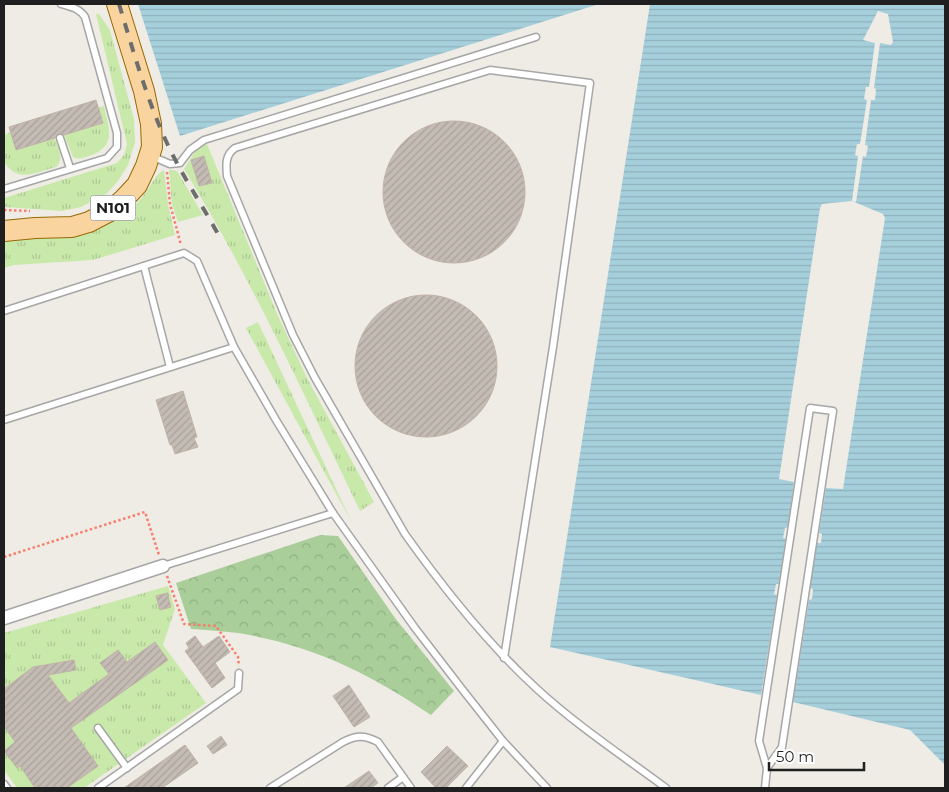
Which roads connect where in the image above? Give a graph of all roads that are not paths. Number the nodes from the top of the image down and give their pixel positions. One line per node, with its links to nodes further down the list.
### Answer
1 (61, 4): 6 (lane)
2 (117, 4): 5 (main road, N101)
3 (536, 37): 5 (lane)
4 (60, 138): 6 (lane)
5 (158, 159): 8 (main road, N101)
6 (70, 168): 7 (lane)
7 (4, 188)
8 (4, 231)
9 (144, 266): 10 (lane); 11 (lane); 12 (lane)
10 (4, 311)
11 (234, 347): 12 (lane); 14 (lane)
12 (170, 367): 13 (lane)
13 (4, 420)
14 (333, 513): 15 (lane); 20 (lane)
15 (163, 566): 16 (street)
16 (4, 618)
17 (504, 658): 17 (lane); 32 (lane)
18 (239, 673): 21 (lane)
19 (98, 728): 21 (lane)
20 (504, 741): 30 (lane); 31 (lane)
21 (127, 768): 26 (lane)
22 (767, 768): 22 (lane); 33 (lane)
23 (403, 778): 27 (lane); 28 (lane); 29 (lane)
24 (4, 784): 25 (lane)
25 (6, 788)
26 (98, 788)
27 (270, 788)
28 (388, 788)
29 (411, 788)
30 (466, 788)
31 (546, 788)
32 (666, 788)
33 (765, 788)

